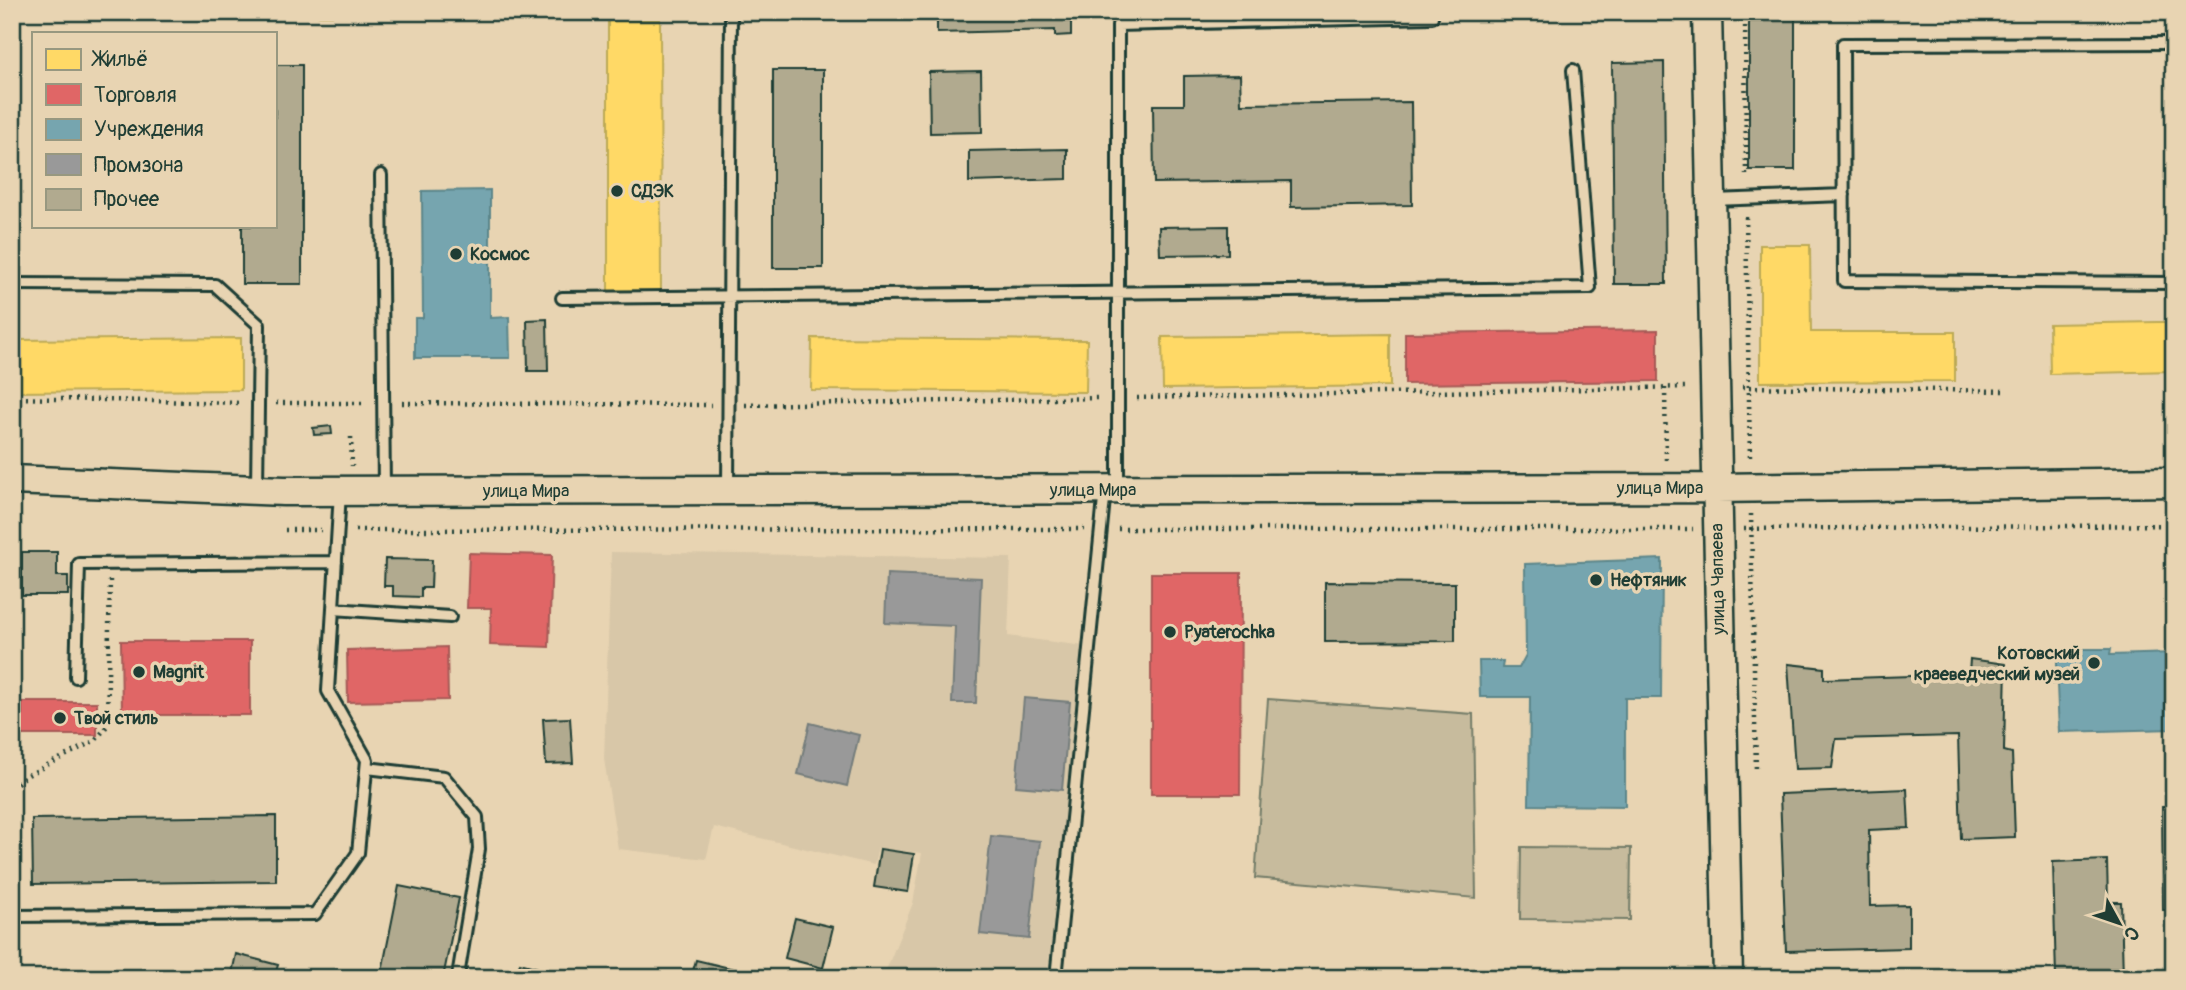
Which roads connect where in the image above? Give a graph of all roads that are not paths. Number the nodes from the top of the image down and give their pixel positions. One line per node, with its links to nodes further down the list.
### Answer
1 (1707, 12): 8 (street, улица Чапаева)
2 (731, 16): 12 (lane)
3 (1432, 17): 11 (lane)
4 (2174, 43): 7 (lane)
5 (1573, 70): 11 (lane)
6 (381, 175): 21 (lane)
7 (1844, 195): 8 (lane); 9 (lane)
8 (1711, 200): 16 (street, улица Чапаева)
9 (2174, 283)
10 (12, 284): 18 (lane)
11 (1118, 292): 12 (lane); 17 (lane)
12 (729, 296): 13 (lane); 19 (lane)
13 (562, 298)
14 (12, 480): 18 (street, улица Мира)
15 (2174, 482): 16 (street, улица Мира)
16 (1716, 488): 17 (street, улица Мира); 30 (street, улица Чапаева)
17 (1111, 489): 19 (street, улица Мира); 29 (lane)
18 (257, 490): 20 (street, улица Мира)
19 (728, 490): 21 (street, улица Мира)
20 (340, 491): 21 (street, улица Мира); 22 (lane)
21 (384, 491)
22 (336, 562): 23 (lane); 25 (lane)
23 (333, 609): 24 (lane); 26 (lane)
24 (450, 617)
25 (76, 677)
26 (366, 768): 27 (lane); 28 (lane)
27 (12, 916)
28 (458, 976)
29 (1056, 978)
30 (1728, 978)

